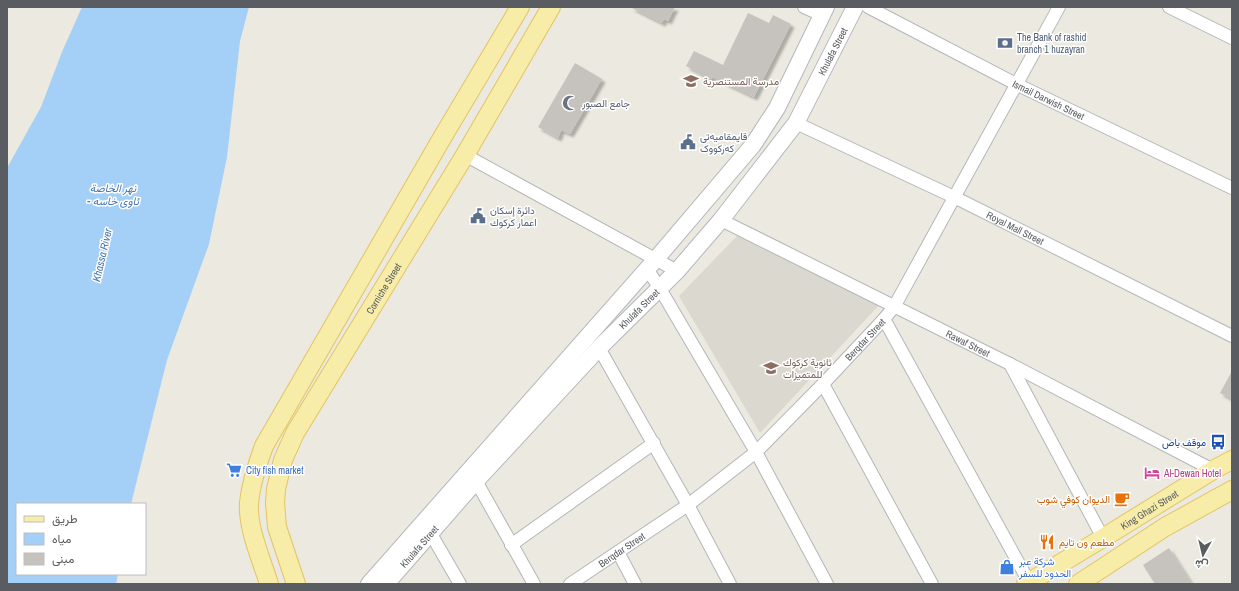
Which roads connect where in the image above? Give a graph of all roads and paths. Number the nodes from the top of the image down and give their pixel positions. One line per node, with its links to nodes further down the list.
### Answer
1 (520, 7): 22 (main road)
2 (551, 7): 12 (main road, Corniche Street)
3 (804, 7): 8 (street)
4 (855, 7): 11 (street, Khulafa Street)
5 (868, 7): 10 (street, Ismail Darwish Street)
6 (1059, 7): 10 (street, Berqdar Street)
7 (1169, 7): 9 (street)
8 (824, 11): 16 (street)
9 (1232, 38)
10 (1016, 84): 13 (street, Ismail Darwish Street); 14 (street, Berqdar Street)
11 (796, 123): 14 (street, Royal Mall Street); 15 (street, Khulafa Street)
12 (465, 155): 16 (street); 24 (main road, Corniche Street)
13 (1232, 188)
14 (954, 197): 19 (street, Berqdar Street); 21 (street, Royal Mall Street)
15 (721, 220): 17 (street, Khulafa Street); 19 (street, Rawaf Street)
16 (651, 264): 17 (street); 18 (street); 43 (street)
17 (677, 271): 18 (street, Khulafa Street)
18 (659, 287): 23 (street, Khulafa Street); 28 (street)
19 (894, 306): 20 (street, Berqdar Street); 25 (street, Rawaf Street)
20 (884, 319): 26 (street, Berqdar Street); 40 (street)
21 (1232, 336)
22 (321, 348): 24 (main road); 41 (main road)
23 (599, 348): 27 (street); 31 (street, Khulafa Street)
24 (340, 359): 42 (main road, Corniche Street)
25 (1010, 364): 30 (street, Rawaf Street); 37 (street)
26 (823, 384): 28 (street, Berqdar Street); 51 (street)
27 (654, 443): 33 (street); 38 (street)
28 (756, 452): 33 (street, Berqdar Street); 50 (street)
29 (1232, 460): 30 (main road, King Ghazi Street)
30 (1213, 470): 34 (main road, King Ghazi Street)
31 (476, 481): 36 (street, Khulafa Street); 38 (street)
32 (1232, 490): 35 (main road)
33 (688, 505): 39 (street, Berqdar Street); 49 (street)
34 (1153, 507): 35 (main road); 37 (main road, King Ghazi Street)
35 (1165, 527): 52 (main road)
36 (431, 534): 44 (street, Khulafa Street); 45 (street)
37 (1103, 538): 40 (main road, King Ghazi Street)
38 (511, 545): 46 (street)
39 (618, 552): 47 (street, Berqdar Street); 48 (street)
40 (1027, 583)
41 (269, 584)
42 (296, 584)
43 (369, 584)
44 (386, 584)
45 (460, 584)
46 (534, 584)
47 (570, 584)
48 (635, 584)
49 (730, 584)
50 (827, 584)
51 (932, 584)
52 (1078, 584)

